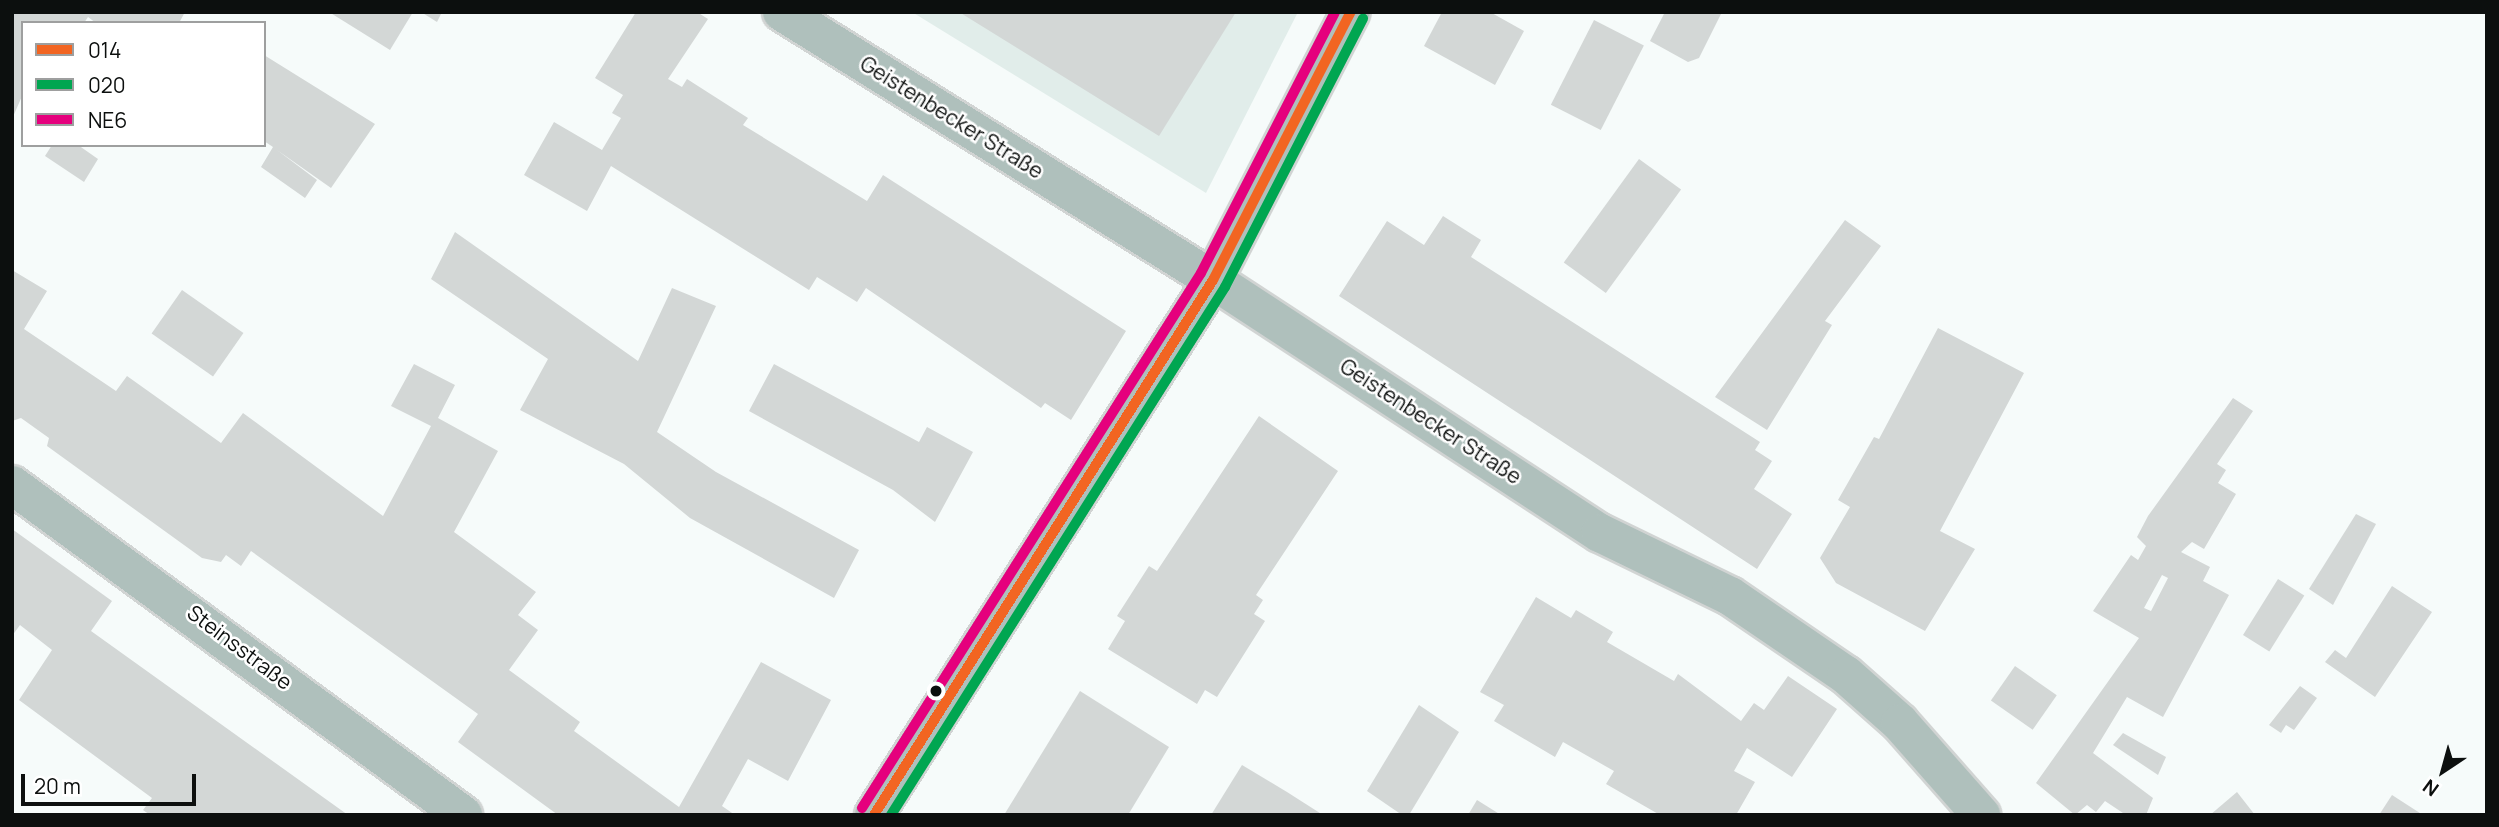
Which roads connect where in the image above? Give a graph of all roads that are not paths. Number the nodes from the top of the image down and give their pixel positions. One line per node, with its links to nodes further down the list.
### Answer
1 (782, 12): 3 (street, Geistenbecker Straße)
2 (1351, 12): 3 (street)
3 (1213, 280): 6 (street); 7 (street, Geistenbecker Straße)
4 (12, 485): 5 (street, Steinsstraße)
5 (463, 815)
6 (874, 815)
7 (1982, 815)

